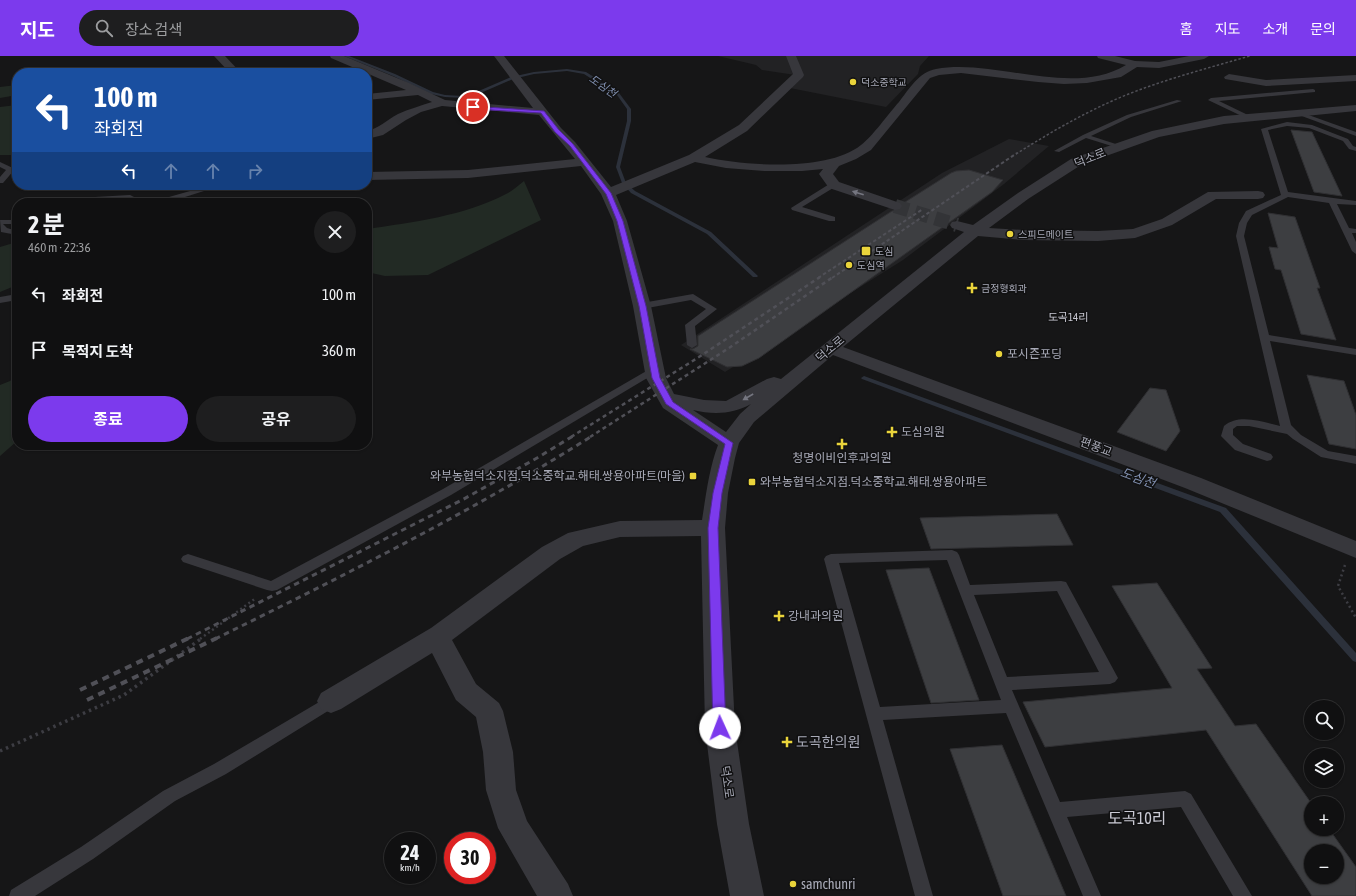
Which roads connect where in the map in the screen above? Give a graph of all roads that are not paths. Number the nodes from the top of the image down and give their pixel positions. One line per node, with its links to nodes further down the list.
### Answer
1 (219, 56): 9 (street)
2 (335, 56): 10 (street)
3 (499, 56): 21 (street)
4 (791, 56): 30 (street)
5 (1102, 56): 8 (street)
6 (1204, 56): 8 (street)
7 (934, 60): 12 (street)
8 (1135, 64): 12 (street)
9 (231, 68)
10 (363, 68)
11 (372, 72): 16 (street)
12 (926, 76): 32 (street)
13 (1230, 77): 14 (street)
14 (1356, 78)
15 (1313, 91): 23 (lane)
16 (419, 92): 17 (street); 19 (street)
17 (372, 97)
18 (1179, 101): 26 (lane)
19 (442, 103): 21 (street); 25 (street)
20 (1356, 108): 22 (street, 덕소로)
21 (542, 112): 31 (street)
22 (1301, 114): 23 (street, 덕소로); 24 (lane)
23 (1250, 118): 27 (street, 덕소로)
24 (1356, 133)
25 (372, 134)
26 (1085, 136): 27 (lane); 29 (lane)
27 (1120, 147): 50 (street, 덕소로)
28 (1356, 149): 40 (lane)
29 (1057, 151)
30 (694, 158): 35 (street); 39 (street)
31 (584, 162): 34 (street); 39 (street)
32 (834, 163): 35 (street); 37 (street)
33 (0, 164): 36 (lane)
34 (372, 176)
35 (809, 176): 37 (street)
36 (0, 181)
37 (834, 186): 45 (street, one-way to 37); 46 (lane)
38 (203, 190): 42 (lane)
39 (608, 193): 59 (street)
40 (1285, 194): 43 (lane); 60 (lane)
41 (1258, 195): 50 (street)
42 (175, 198)
43 (1332, 200): 44 (lane); 51 (lane)
44 (1356, 203)
45 (895, 206)
46 (832, 219)
47 (0, 222): 48 (lane)
48 (12, 222)
49 (0, 226): 52 (lane)
50 (966, 228): 62 (street, 덕소로)
51 (1346, 230): 53 (lane); 56 (lane)
52 (12, 232)
53 (1356, 232)
54 (12, 234): 55 (lane)
55 (0, 235)
56 (1356, 251)
57 (12, 298): 58 (lane)
58 (0, 300)
59 (642, 306): 61 (lane); 64 (street)
60 (1265, 337): 63 (lane); 67 (lane)
61 (692, 344)
62 (830, 348): 65 (street, 덕소로); 72 (street, 편풍교)
63 (1356, 352)
64 (654, 369): 66 (street); 73 (lane)
65 (797, 376): 66 (street, one-way to 66); 68 (street, 덕소로)
66 (667, 398): 68 (street)
67 (1291, 431): 69 (lane); 70 (lane)
68 (729, 443): 71 (street, 덕소로)
69 (1267, 457)
70 (1356, 460)
71 (713, 528): 75 (street); 83 (street, 덕소로)
72 (1354, 549)
73 (188, 559)
74 (965, 590): 76 (lane); 76 (lane); 79 (lane)
75 (437, 637): 77 (street); 82 (street)
76 (1002, 684): 78 (lane)
77 (331, 701): 81 (lane)
78 (1011, 706): 79 (lane); 80 (lane)
79 (874, 714): 84 (lane)
80 (1055, 810): 85 (lane); 86 (lane)
81 (18, 896)
82 (556, 896)
83 (747, 896)
84 (924, 896)
85 (1092, 896)
86 (1243, 896)

